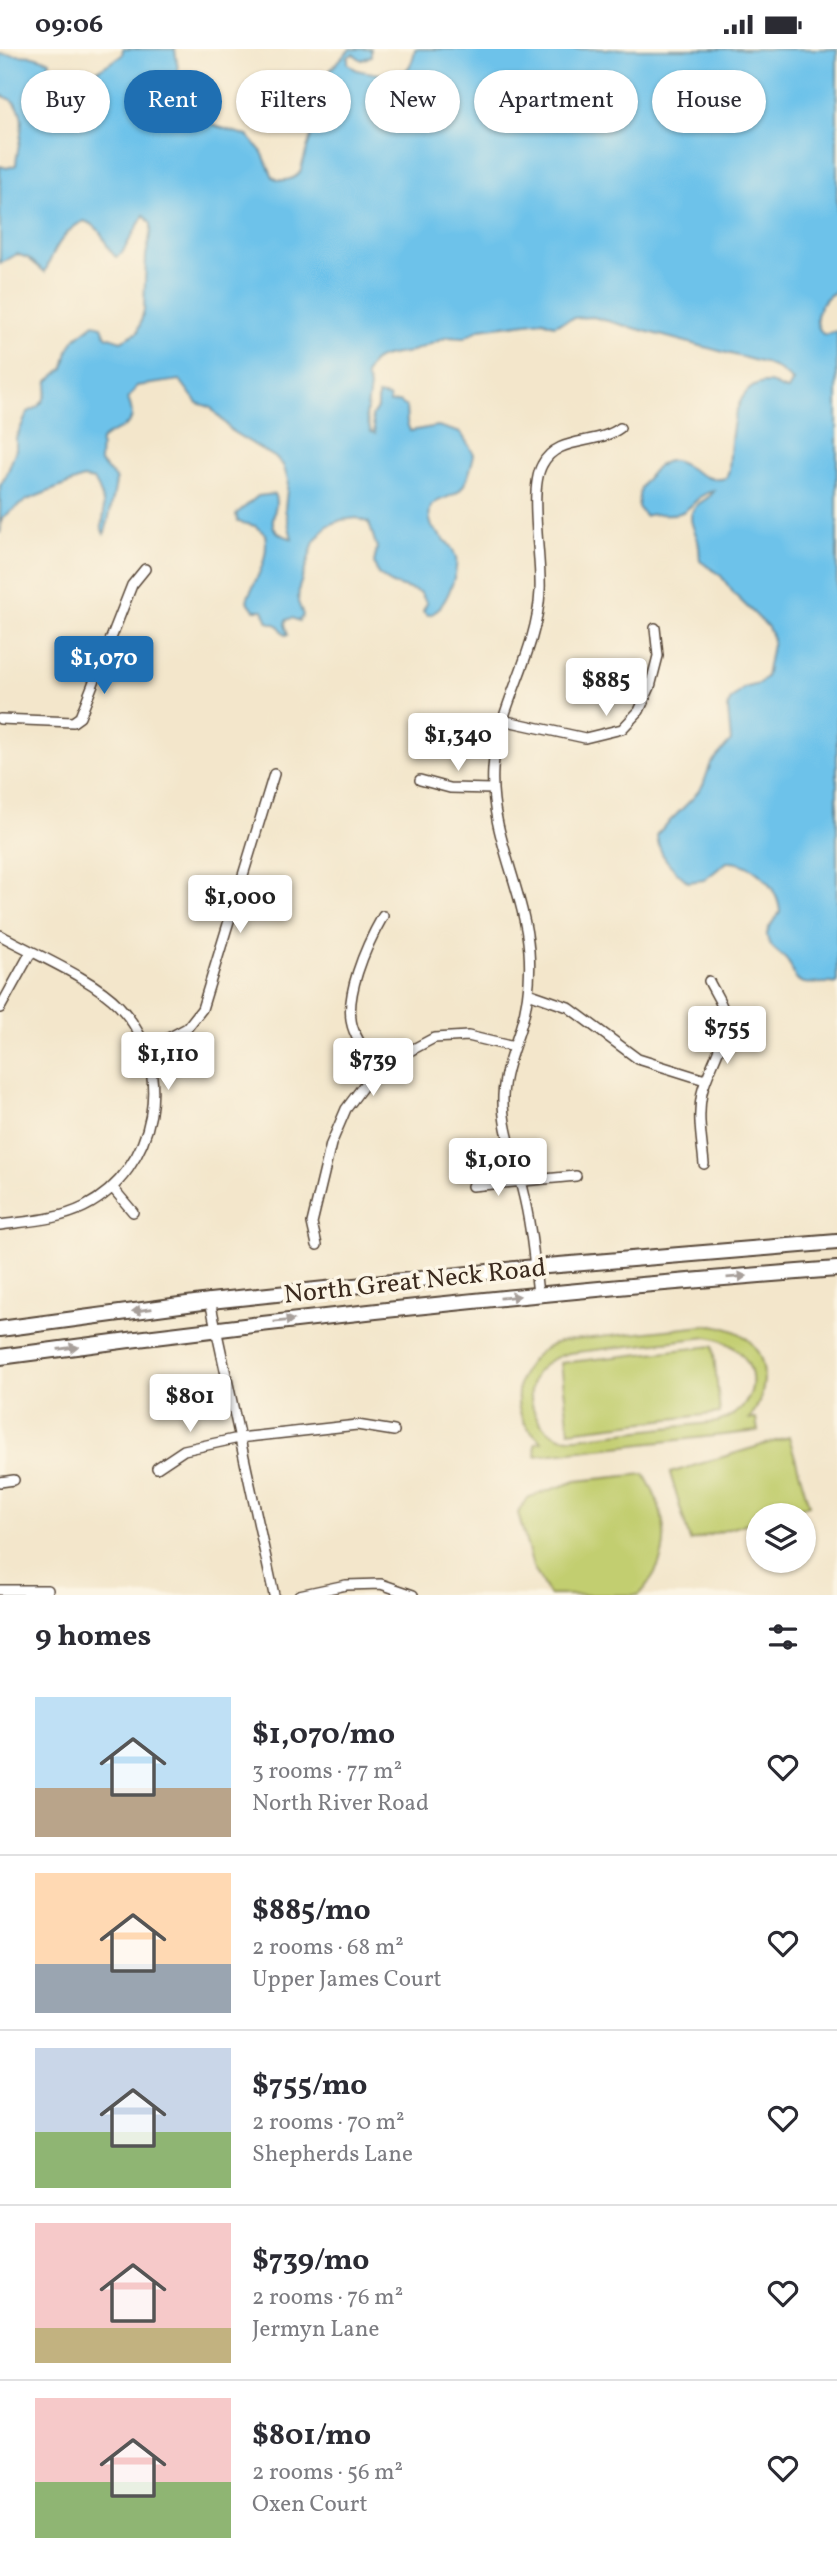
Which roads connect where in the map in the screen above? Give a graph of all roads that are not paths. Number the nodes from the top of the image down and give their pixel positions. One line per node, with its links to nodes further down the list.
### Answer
1 (620, 428): 5 (street)
2 (145, 569): 4 (street)
3 (655, 628): 5 (street)
4 (0, 719)
5 (502, 720): 8 (street)
6 (274, 774): 16 (street)
7 (419, 780): 8 (street)
8 (492, 789): 13 (street)
9 (383, 916): 17 (street)
10 (0, 935): 11 (street)
11 (31, 952): 14 (street); 16 (street)
12 (709, 981): 18 (street)
13 (528, 993): 15 (street); 18 (street)
14 (0, 1008)
15 (514, 1047): 17 (street); 21 (street)
16 (146, 1050): 23 (street)
17 (376, 1069): 27 (street)
18 (705, 1080): 19 (street)
19 (705, 1164)
20 (576, 1176): 21 (street)
21 (520, 1181): 22 (street); 28 (street)
22 (472, 1186)
23 (112, 1187): 24 (street); 25 (street)
24 (133, 1212)
25 (0, 1225)
26 (837, 1242): 28 (main road, North Great Neck Road)
27 (317, 1245)
28 (535, 1267): 30 (street); 31 (main road, North Great Neck Road)
29 (837, 1269): 30 (main road, North Great Neck Road, one-way to 29)
30 (538, 1294): 32 (main road, North Great Neck Road, one-way to 30)
31 (210, 1301): 32 (street); 33 (main road, North Great Neck Road, one-way to 33)
32 (216, 1328): 34 (main road, North Great Neck Road, one-way to 32); 36 (street)
33 (0, 1329)
34 (0, 1357)
35 (394, 1431): 36 (street)
36 (239, 1438): 37 (street); 42 (street)
37 (157, 1468)
38 (15, 1480): 39 (street)
39 (0, 1482)
40 (0, 1590): 41 (street)
41 (48, 1590)
42 (274, 1595)
43 (299, 1595): 44 (street)
44 (413, 1595)

